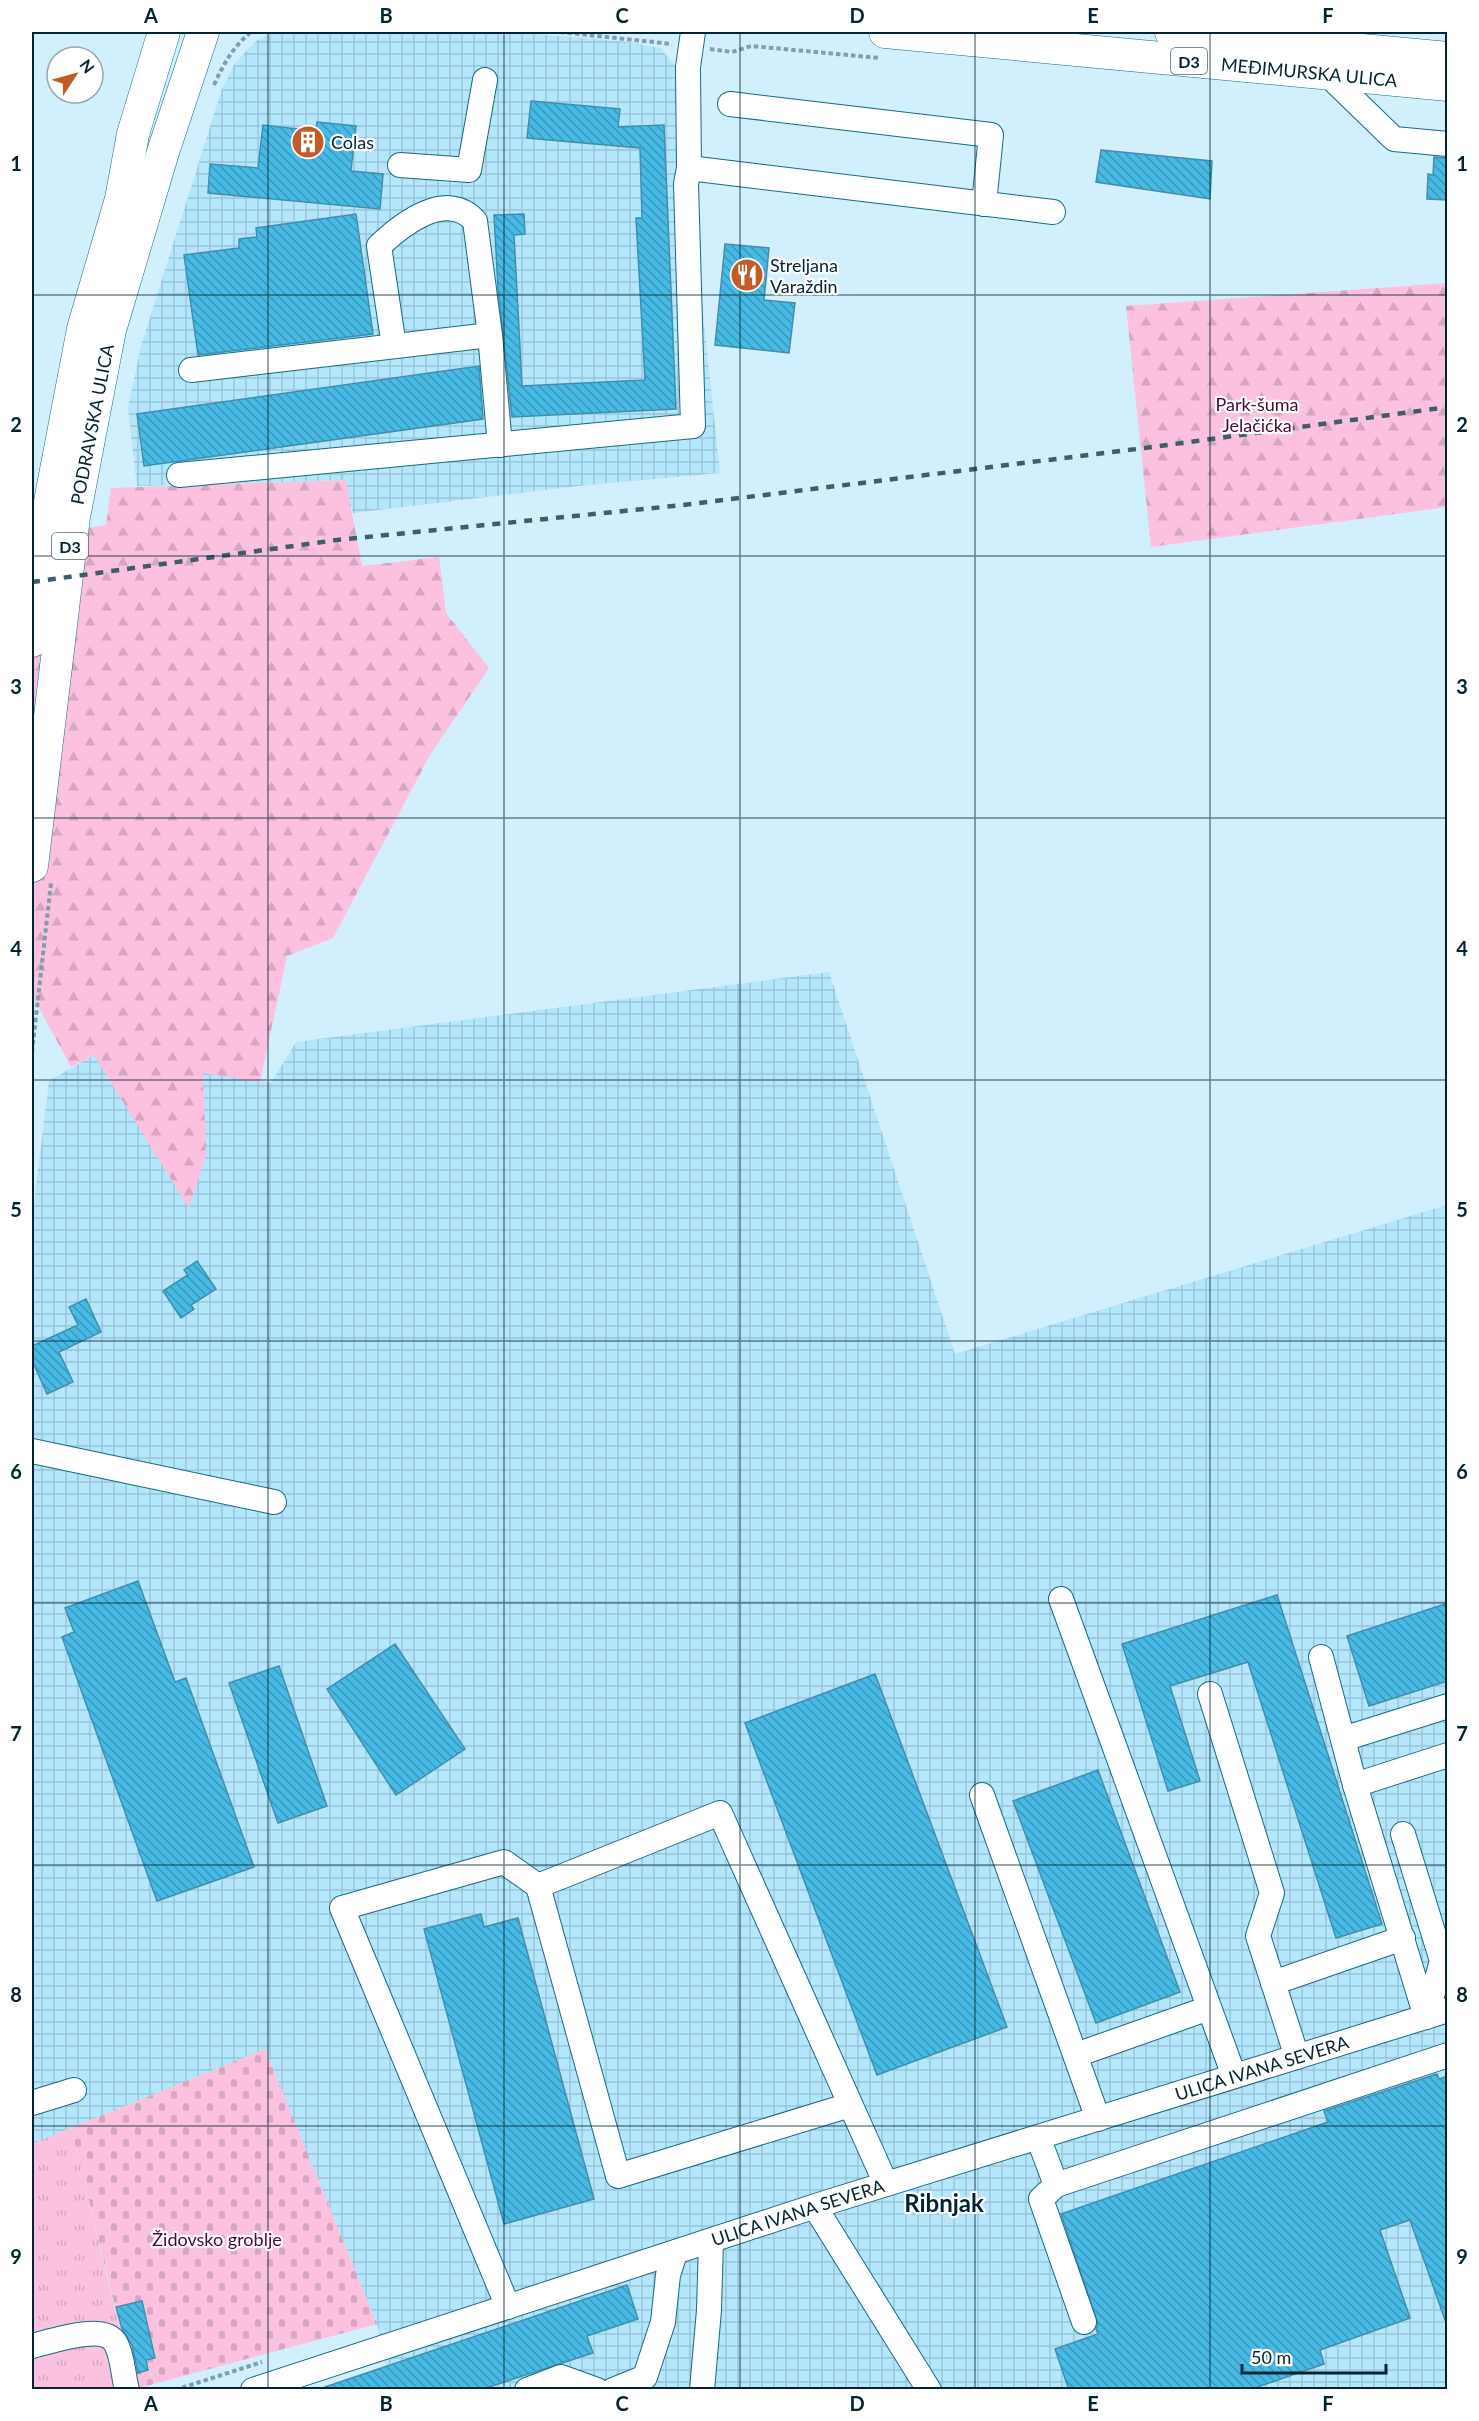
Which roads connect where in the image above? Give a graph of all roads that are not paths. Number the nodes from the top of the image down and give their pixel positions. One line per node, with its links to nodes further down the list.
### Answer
1 (202, 32): 10 (main road, PODRAVSKA ULICA / D3)
2 (225, 32): 10 (main road, D3)
3 (693, 32): 15 (street)
4 (1171, 32): 7 (main road, MEĐIMURSKA ULICA / D3)
5 (162, 34): 23 (main road, PODRAVSKA ULICA / D3)
6 (884, 45): 8 (main road, MEĐIMURSKA ULICA / D3)
7 (1448, 58)
8 (1326, 73): 11 (main road, MEĐIMURSKA ULICA / D3); 13 (street)
9 (485, 80): 14 (street)
10 (200, 83): 24 (main road, PODRAVSKA ULICA / D3)
11 (1448, 85)
12 (730, 104): 16 (street)
13 (1448, 144)
14 (400, 165)
15 (689, 168): 16 (street); 21 (street)
16 (984, 204): 17 (street)
17 (1053, 212)
18 (490, 335): 19 (street); 19 (street); 21 (street)
19 (394, 346): 20 (street)
20 (191, 370)
21 (500, 445): 22 (street)
22 (179, 475)
23 (32, 641)
24 (42, 871)
25 (32, 1451): 26 (street)
26 (274, 1502)
27 (1061, 1599): 39 (street)
28 (1321, 1657): 31 (street)
29 (1210, 1694): 38 (street)
30 (1448, 1706): 31 (street)
31 (1343, 1739): 33 (street)
32 (1448, 1755): 33 (street)
33 (1355, 1785): 37 (street)
34 (982, 1795): 41 (street)
35 (1403, 1834): 40 (street)
36 (538, 1886): 47 (street); 47 (street); 55 (street)
37 (1403, 1938): 38 (street); 40 (street)
38 (1273, 1983): 43 (street)
39 (1209, 2008): 41 (street); 44 (street)
40 (1437, 2014): 43 (street, ULICA IVANA SEVERA)
41 (1076, 2055): 48 (street)
42 (1448, 2055): 51 (street)
43 (1297, 2057): 44 (street, ULICA IVANA SEVERA)
44 (1234, 2076): 48 (street, ULICA IVANA SEVERA)
45 (74, 2090): 46 (street)
46 (32, 2103)
47 (850, 2105): 50 (street)
48 (1098, 2118): 49 (street, ULICA IVANA SEVERA)
49 (1038, 2137): 50 (street, ULICA IVANA SEVERA); 51 (street)
50 (886, 2184): 52 (street, ULICA IVANA SEVERA)
51 (1056, 2186): 56 (street)
52 (815, 2207): 53 (street, ULICA IVANA SEVERA); 64 (street)
53 (711, 2241): 54 (street, ULICA IVANA SEVERA); 63 (street)
54 (675, 2253): 55 (street, ULICA IVANA SEVERA); 62 (street)
55 (508, 2307): 59 (street, ULICA IVANA SEVERA)
56 (1084, 2322)
57 (32, 2346): 58 (street)
58 (127, 2390)
59 (254, 2390)
60 (527, 2390): 61 (street)
61 (597, 2390)
62 (613, 2390)
63 (702, 2390)
64 (929, 2390)

